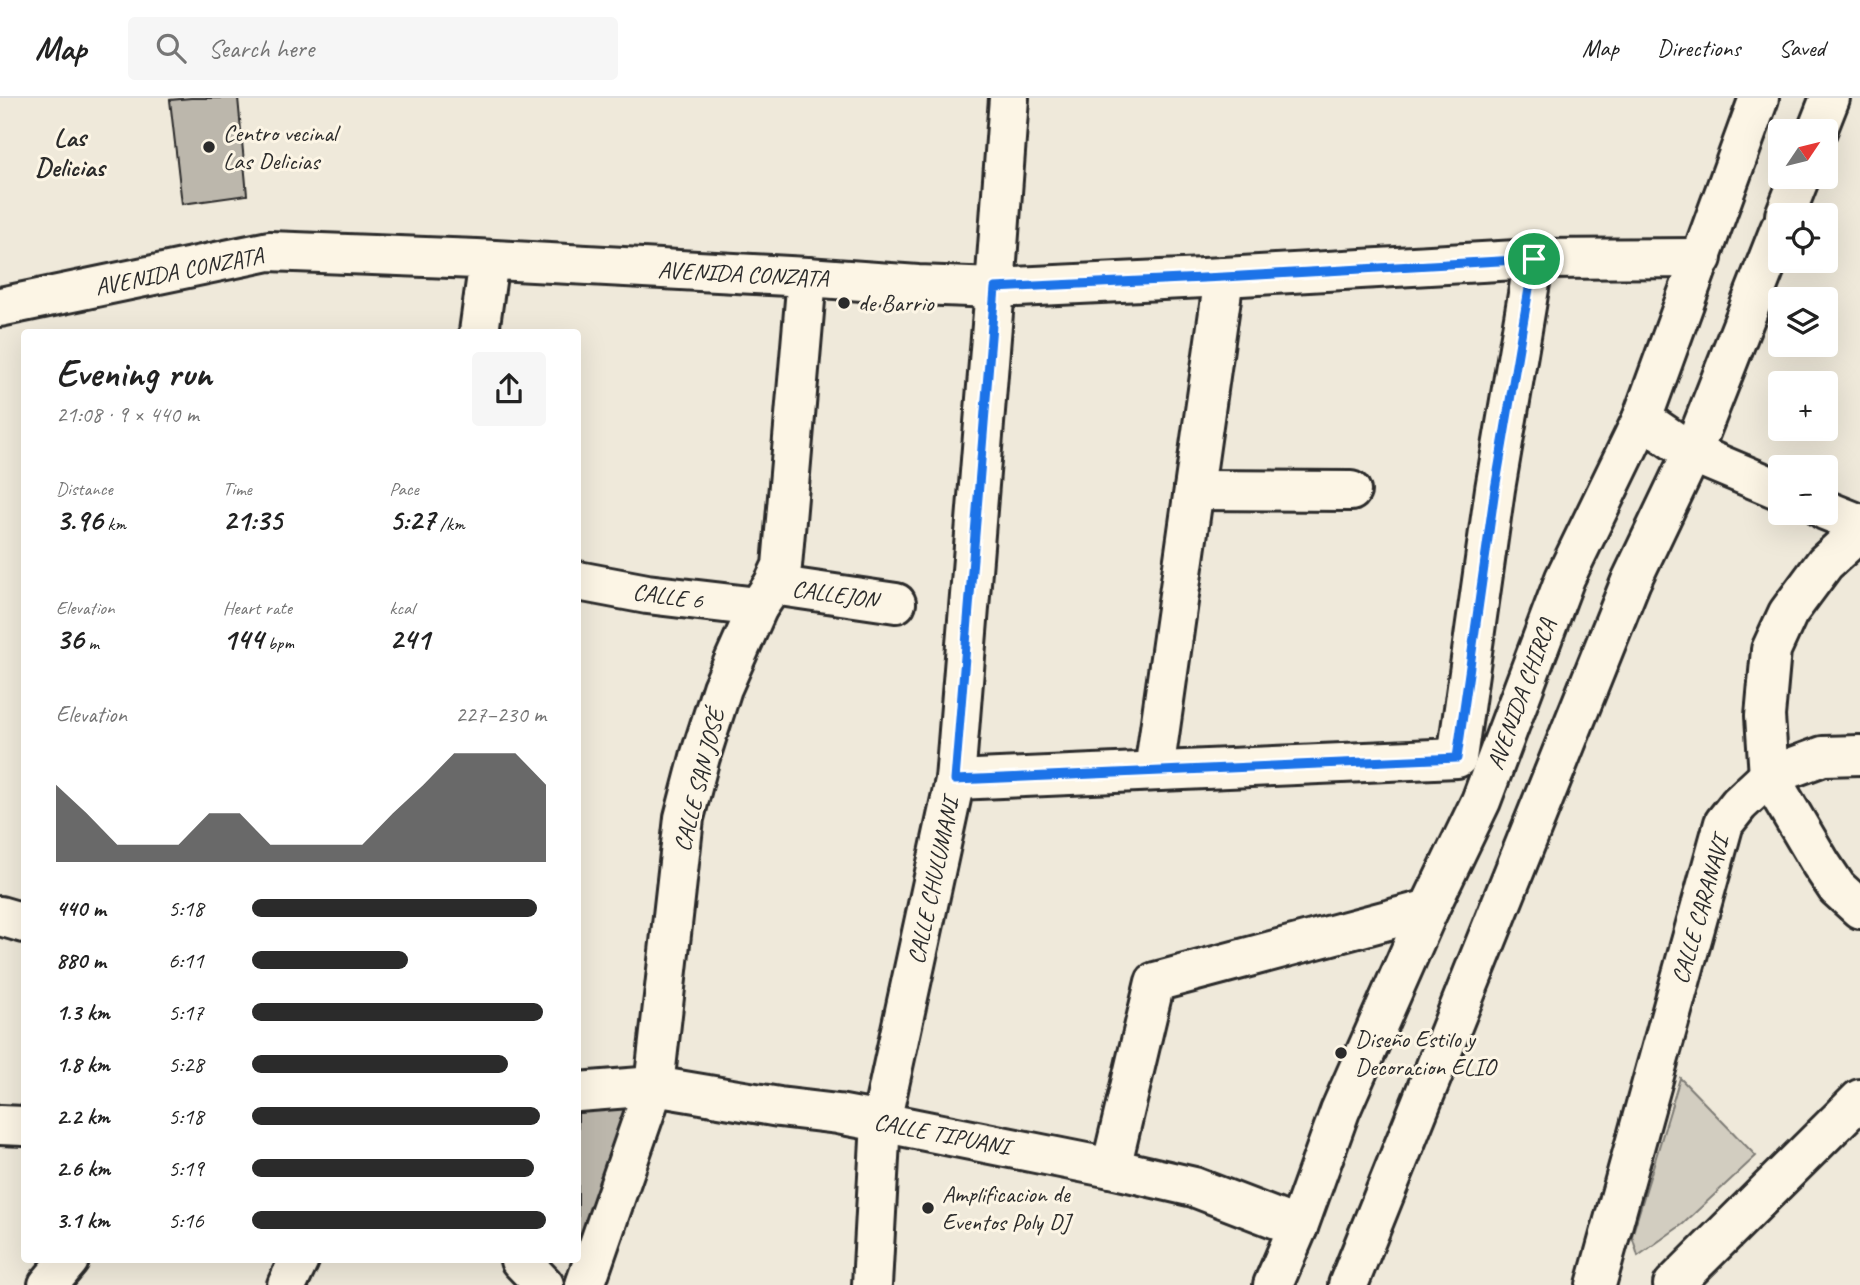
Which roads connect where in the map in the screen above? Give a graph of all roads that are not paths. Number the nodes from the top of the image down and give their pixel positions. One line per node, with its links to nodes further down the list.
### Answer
1 (1009, 98): 11 (street, CALLE CHULUMANI)
2 (1759, 98): 5 (street, AVENIDA CHIRCA)
3 (1830, 98): 4 (street)
4 (1822, 119)
5 (1702, 258): 6 (street, AVENIDA CONZATA); 14 (street, AVENIDA CHIRCA)
6 (1534, 259): 10 (street, AVENIDA CONZATA); 26 (street)
7 (489, 260): 9 (street, AVENIDA CONZATA); 12 (street, AVENIDA CONZATA); 13 (street)
8 (1768, 260): 15 (street)
9 (807, 277): 11 (street, AVENIDA CONZATA); 23 (street, CALLE SAN JOSÉ)
10 (1224, 277): 11 (street, AVENIDA CONZATA); 17 (street)
11 (995, 288): 28 (street, CALLE CHULUMANI)
12 (0, 307)
13 (479, 329)
14 (1642, 419): 15 (street); 29 (street, AVENIDA CHIRCA)
15 (1692, 453): 16 (street); 50 (street)
16 (1768, 485)
17 (1194, 490): 18 (street); 26 (street)
18 (1351, 491)
19 (1838, 515): 20 (street)
20 (1860, 524)
21 (1860, 531): 27 (street)
22 (581, 582): 23 (street, CALLE 6)
23 (765, 596): 24 (street, CALLEJON); 33 (street, CALLE SAN JOSÉ)
24 (897, 603)
25 (1860, 755): 27 (street)
26 (1154, 771): 28 (street)
27 (1769, 776): 30 (street); 51 (street, CALLE CARANAVI)
28 (955, 780): 36 (street, CALLE CHULUMANI)
29 (1429, 909): 39 (street); 40 (street, AVENIDA CHIRCA)
30 (1860, 909)
31 (0, 916): 32 (street)
32 (21, 922)
33 (654, 1086): 34 (street, CALLE TIPUANI); 36 (street, CALLE TIPUANI); 47 (street, CALLE SAN JOSÉ)
34 (581, 1092)
35 (1860, 1099): 52 (street)
36 (881, 1122): 39 (street, CALLE TIPUANI); 48 (street, CALLE CHULUMANI)
37 (0, 1125): 38 (street)
38 (21, 1126)
39 (1111, 1168): 40 (street, CALLE TIPUANI)
40 (1298, 1227): 49 (street, AVENIDA CHIRCA)
41 (66, 1263): 44 (street)
42 (523, 1263): 45 (street)
43 (557, 1263): 46 (street)
44 (48, 1285)
45 (544, 1285)
46 (575, 1285)
47 (585, 1285)
48 (872, 1285)
49 (1273, 1285)
50 (1348, 1285)
51 (1596, 1285)
52 (1673, 1285)

